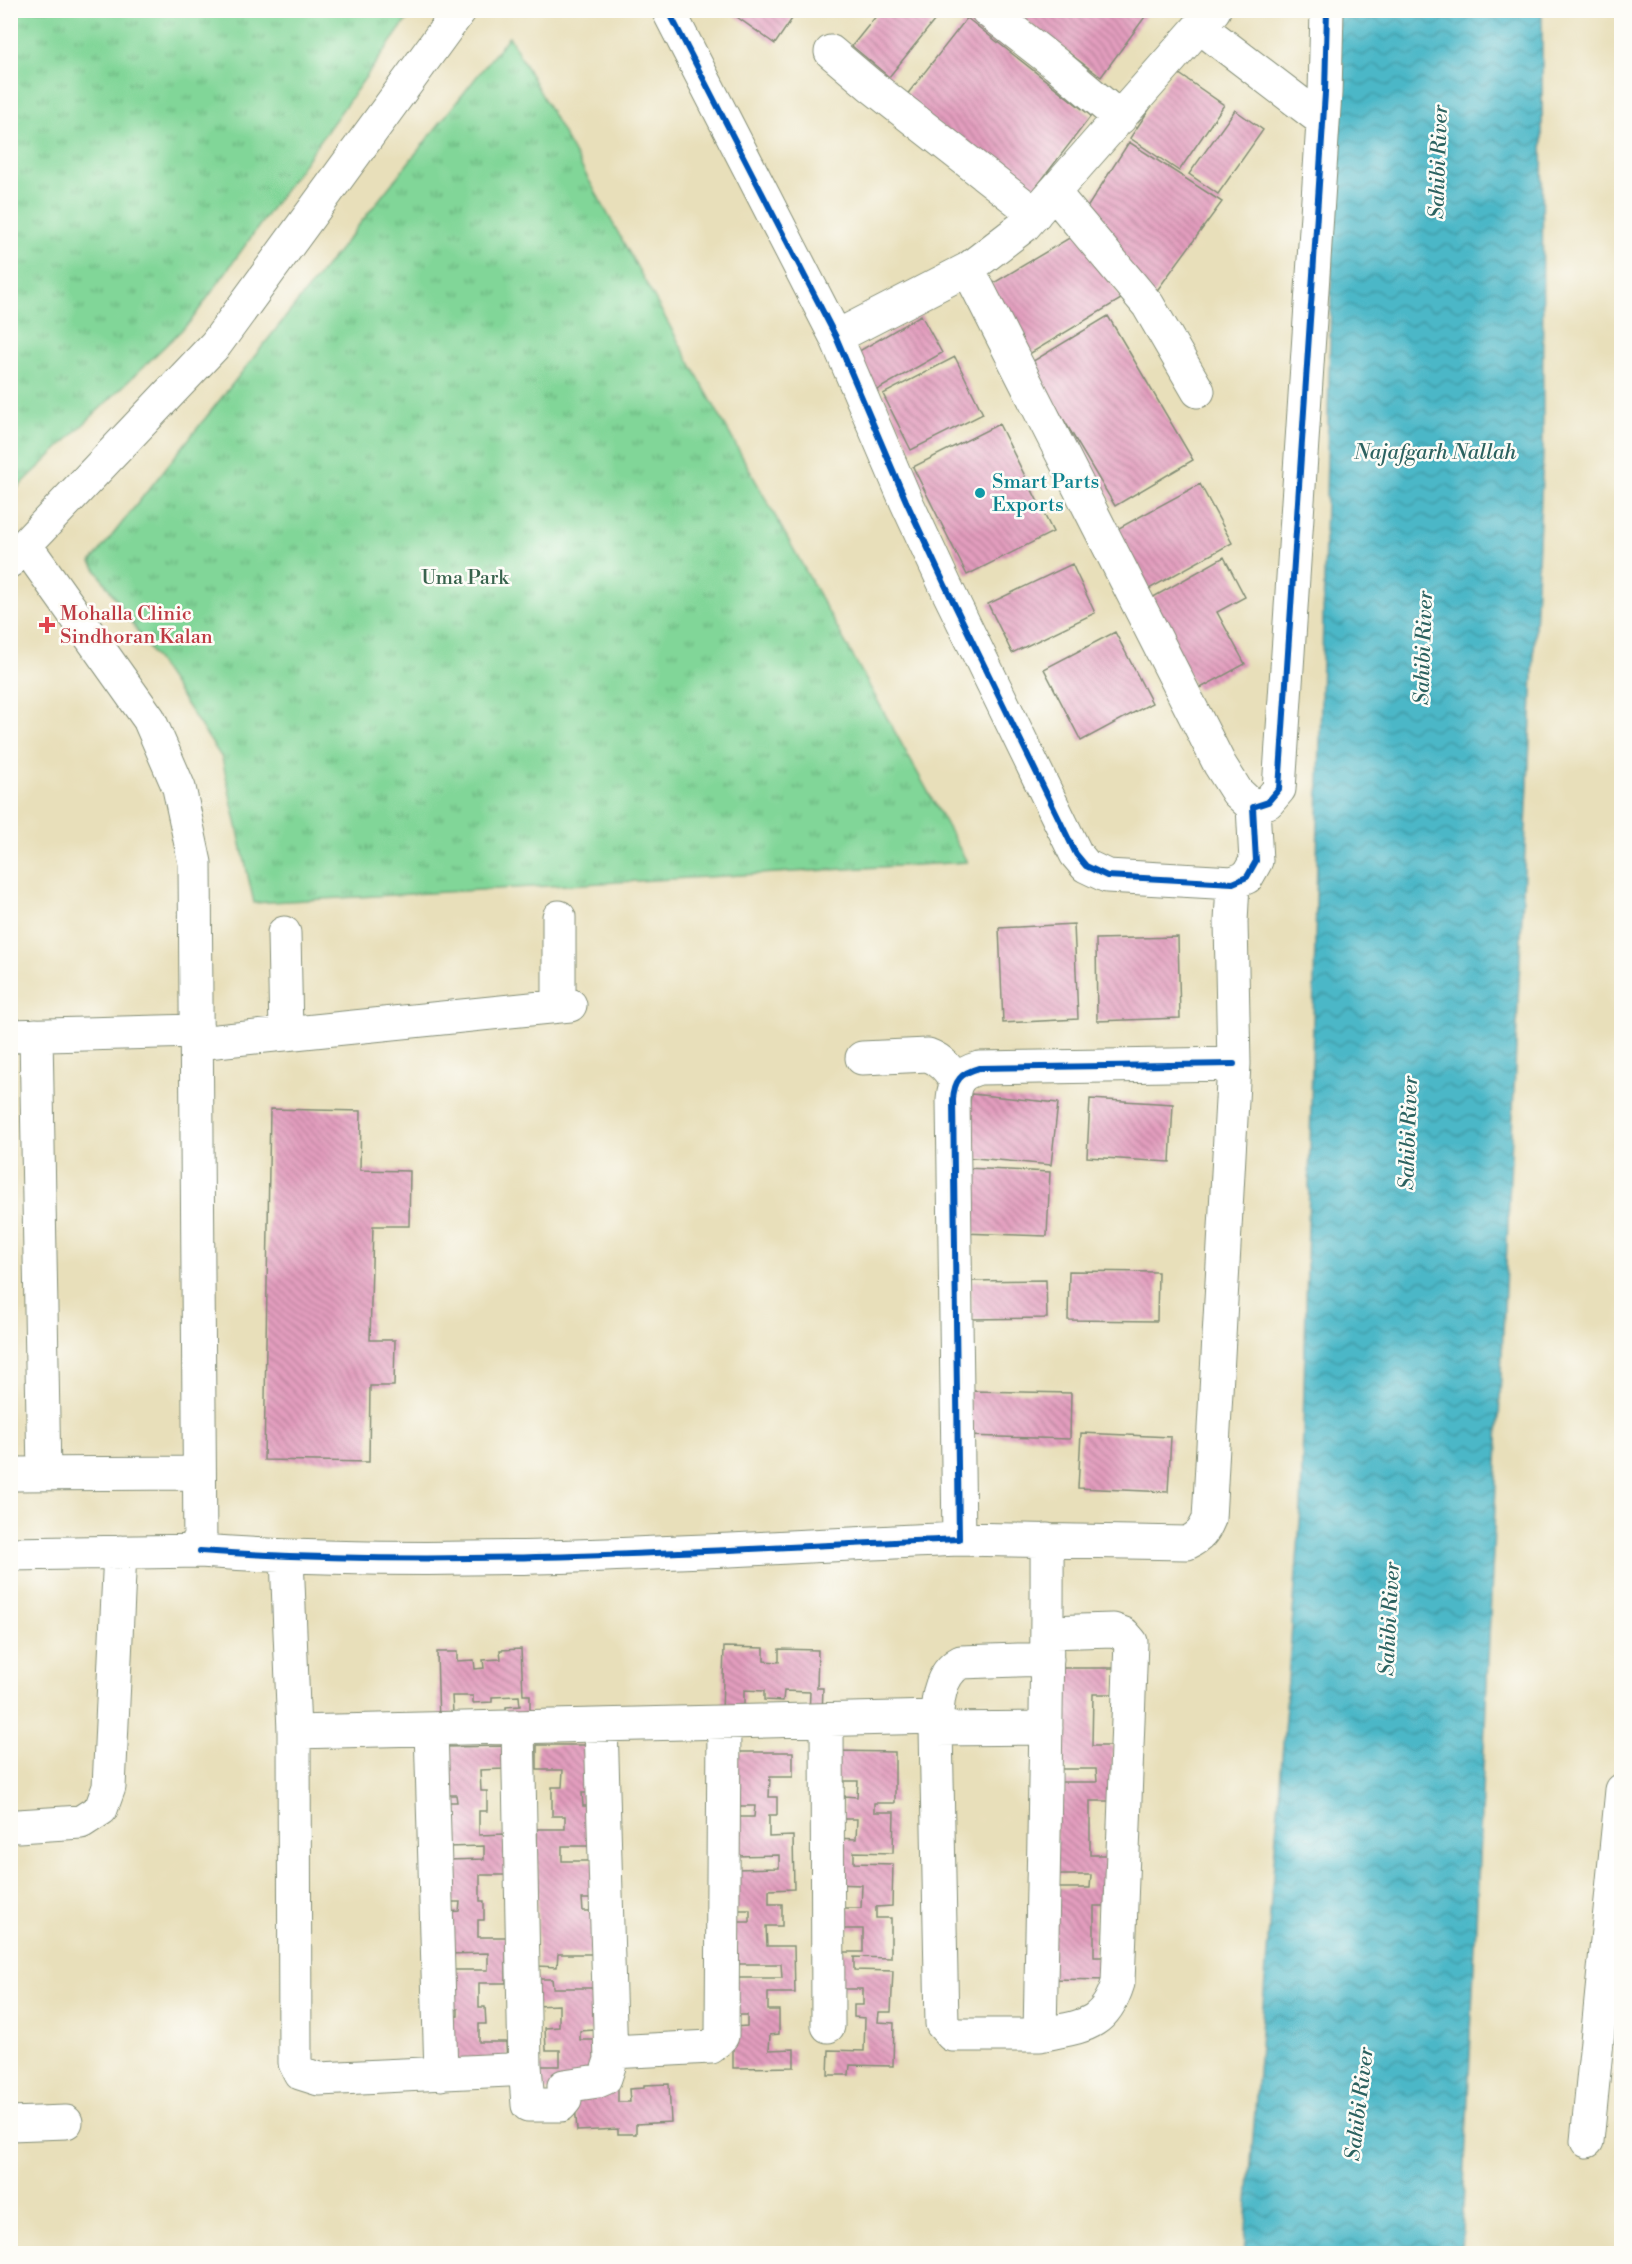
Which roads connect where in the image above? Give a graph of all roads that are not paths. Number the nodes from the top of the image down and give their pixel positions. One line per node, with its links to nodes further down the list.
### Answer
1 (460, 10): 13 (street)
2 (668, 10): 11 (street)
3 (987, 10): 7 (street)
4 (1327, 10): 8 (street)
5 (1207, 19): 7 (street); 8 (street)
6 (831, 52): 9 (street)
7 (1120, 118): 9 (street)
8 (1322, 120): 14 (street)
9 (1045, 203): 10 (street); 12 (street)
10 (968, 268): 11 (street); 14 (street)
11 (836, 337): 15 (street)
12 (1198, 391)
13 (18, 554): 20 (street)
14 (1253, 807): 15 (street)
15 (1233, 883): 22 (street)
16 (559, 917): 18 (street)
17 (284, 933): 18 (street)
18 (286, 1034): 20 (street)
19 (23, 1035): 20 (street); 26 (street)
20 (196, 1037): 24 (street)
21 (862, 1058): 23 (street)
22 (1234, 1064): 23 (street); 28 (street)
23 (957, 1082): 27 (street)
24 (199, 1473): 26 (street); 29 (street)
25 (10, 1474): 26 (street)
26 (44, 1474)
27 (959, 1539): 28 (street); 32 (street)
28 (1047, 1540): 33 (street)
29 (200, 1551): 30 (street); 32 (street)
30 (120, 1552): 31 (street); 43 (street)
31 (10, 1554)
32 (286, 1557): 41 (street)
33 (1047, 1645): 36 (street); 39 (street); 45 (street)
34 (827, 1720): 35 (street); 36 (street); 44 (street)
35 (724, 1722): 37 (street); 46 (street)
36 (937, 1723): 39 (street); 45 (street)
37 (601, 1725): 38 (street); 46 (street)
38 (518, 1727): 40 (street); 47 (street)
39 (1046, 1728): 45 (street)
40 (431, 1729): 41 (street); 48 (street)
41 (294, 1732): 48 (street)
42 (1622, 1790): 51 (street)
43 (18, 1826)
44 (828, 2025)
45 (1040, 2035)
46 (611, 2052): 47 (street)
47 (525, 2065): 48 (street)
48 (441, 2074)
49 (66, 2122): 50 (street)
50 (10, 2124)
51 (1587, 2141)

